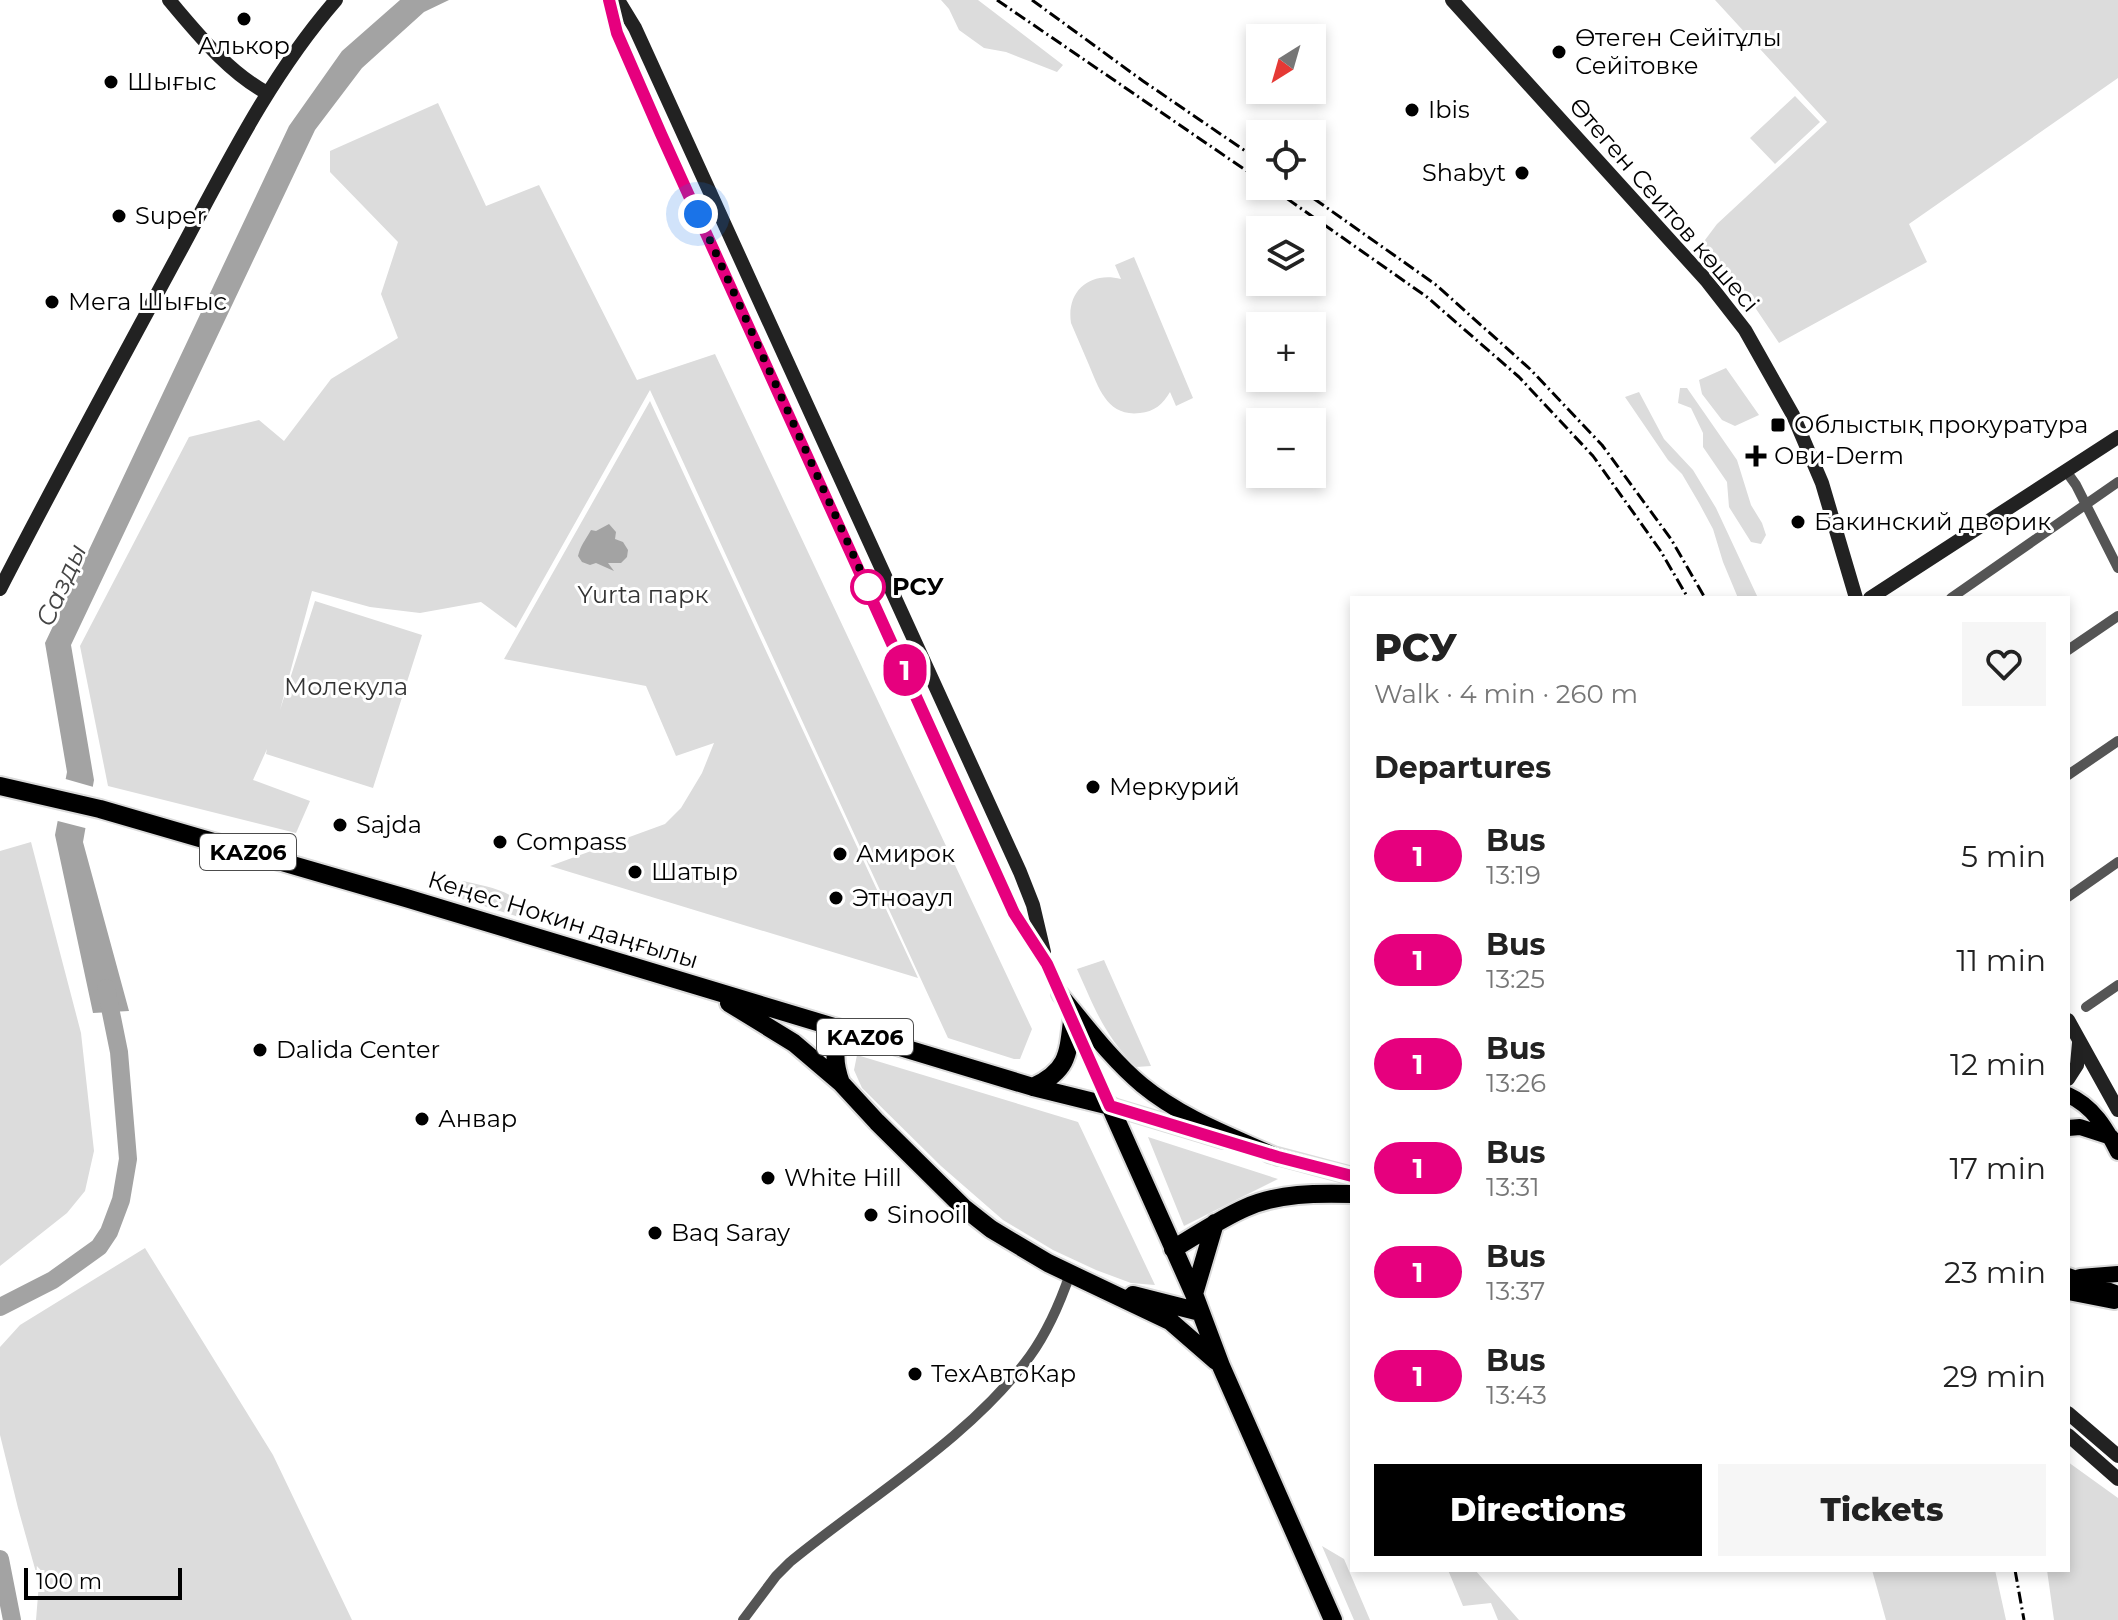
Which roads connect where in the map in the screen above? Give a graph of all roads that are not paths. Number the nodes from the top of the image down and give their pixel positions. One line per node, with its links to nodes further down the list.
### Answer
1 (169, 0): 6 (main road)
2 (336, 0): 6 (main road)
3 (609, 0): 8 (main road)
4 (618, 0): 7 (main road)
5 (1452, 0): 15 (main road, Өтеген Сеитов көшесі)
6 (267, 93): 14 (main road)
7 (729, 234): 8 (main road); 20 (main road)
8 (711, 242): 21 (main road)
9 (2118, 437): 10 (main road)
10 (2066, 471): 12 (street); 16 (main road)
11 (2118, 482): 12 (street)
12 (2086, 504): 13 (street); 17 (street)
13 (2118, 568)
14 (0, 589)
15 (1855, 596)
16 (1873, 596)
17 (1954, 596)
18 (2118, 616): 19 (street)
19 (2070, 649)
20 (939, 695): 21 (main road); 25 (main road)
21 (920, 703): 26 (main road)
22 (2118, 741): 23 (street)
23 (2070, 774)
24 (0, 786): 31 (highway, Кеңес Нокин даңғылы / KАZ06)
25 (991, 810): 26 (main road); 29 (main road)
26 (972, 819): 29 (main road)
27 (2118, 862): 28 (street)
28 (2070, 896)
29 (1047, 964): 32 (main road)
30 (2118, 985): 33 (street)
31 (697, 986): 36 (highway, Кеңес Нокин даңғылы / KАZ06); 38 (highway)
32 (1060, 994): 34 (main road); 45 (main road)
33 (2086, 1007)
34 (1072, 1021): 39 (highway); 41 (main road)
35 (2072, 1027): 37 (main road); 42 (main road)
36 (842, 1031): 38 (highway); 39 (highway, Кеңес Нокин даңғылы / KАZ06)
37 (2070, 1076)
38 (841, 1083): 50 (highway)
39 (1033, 1087): 41 (highway, Кеңес Нокин даңғылы / KАZ06)
40 (2070, 1096): 44 (main road)
41 (1110, 1106): 45 (main road); 49 (highway)
42 (2118, 1110)
43 (2070, 1128): 44 (main road)
44 (2114, 1144)
45 (1278, 1157): 46 (main road)
46 (1350, 1175)
47 (1350, 1194): 48 (highway)
48 (1215, 1223): 49 (highway); 58 (highway)
49 (1173, 1249): 58 (highway)
50 (1070, 1274): 55 (highway); 64 (street)
51 (2118, 1274): 52 (main road)
52 (2070, 1282)
53 (2070, 1282): 56 (main road)
54 (2070, 1282): 57 (main road)
55 (1108, 1291): 58 (highway); 59 (highway)
56 (2118, 1294)
57 (2118, 1302)
58 (1197, 1303): 59 (highway)
59 (1221, 1366): 65 (highway)
60 (2070, 1415): 62 (main road)
61 (2070, 1437): 63 (main road)
62 (2118, 1456)
63 (2118, 1479)
64 (743, 1620)
65 (1333, 1620)

